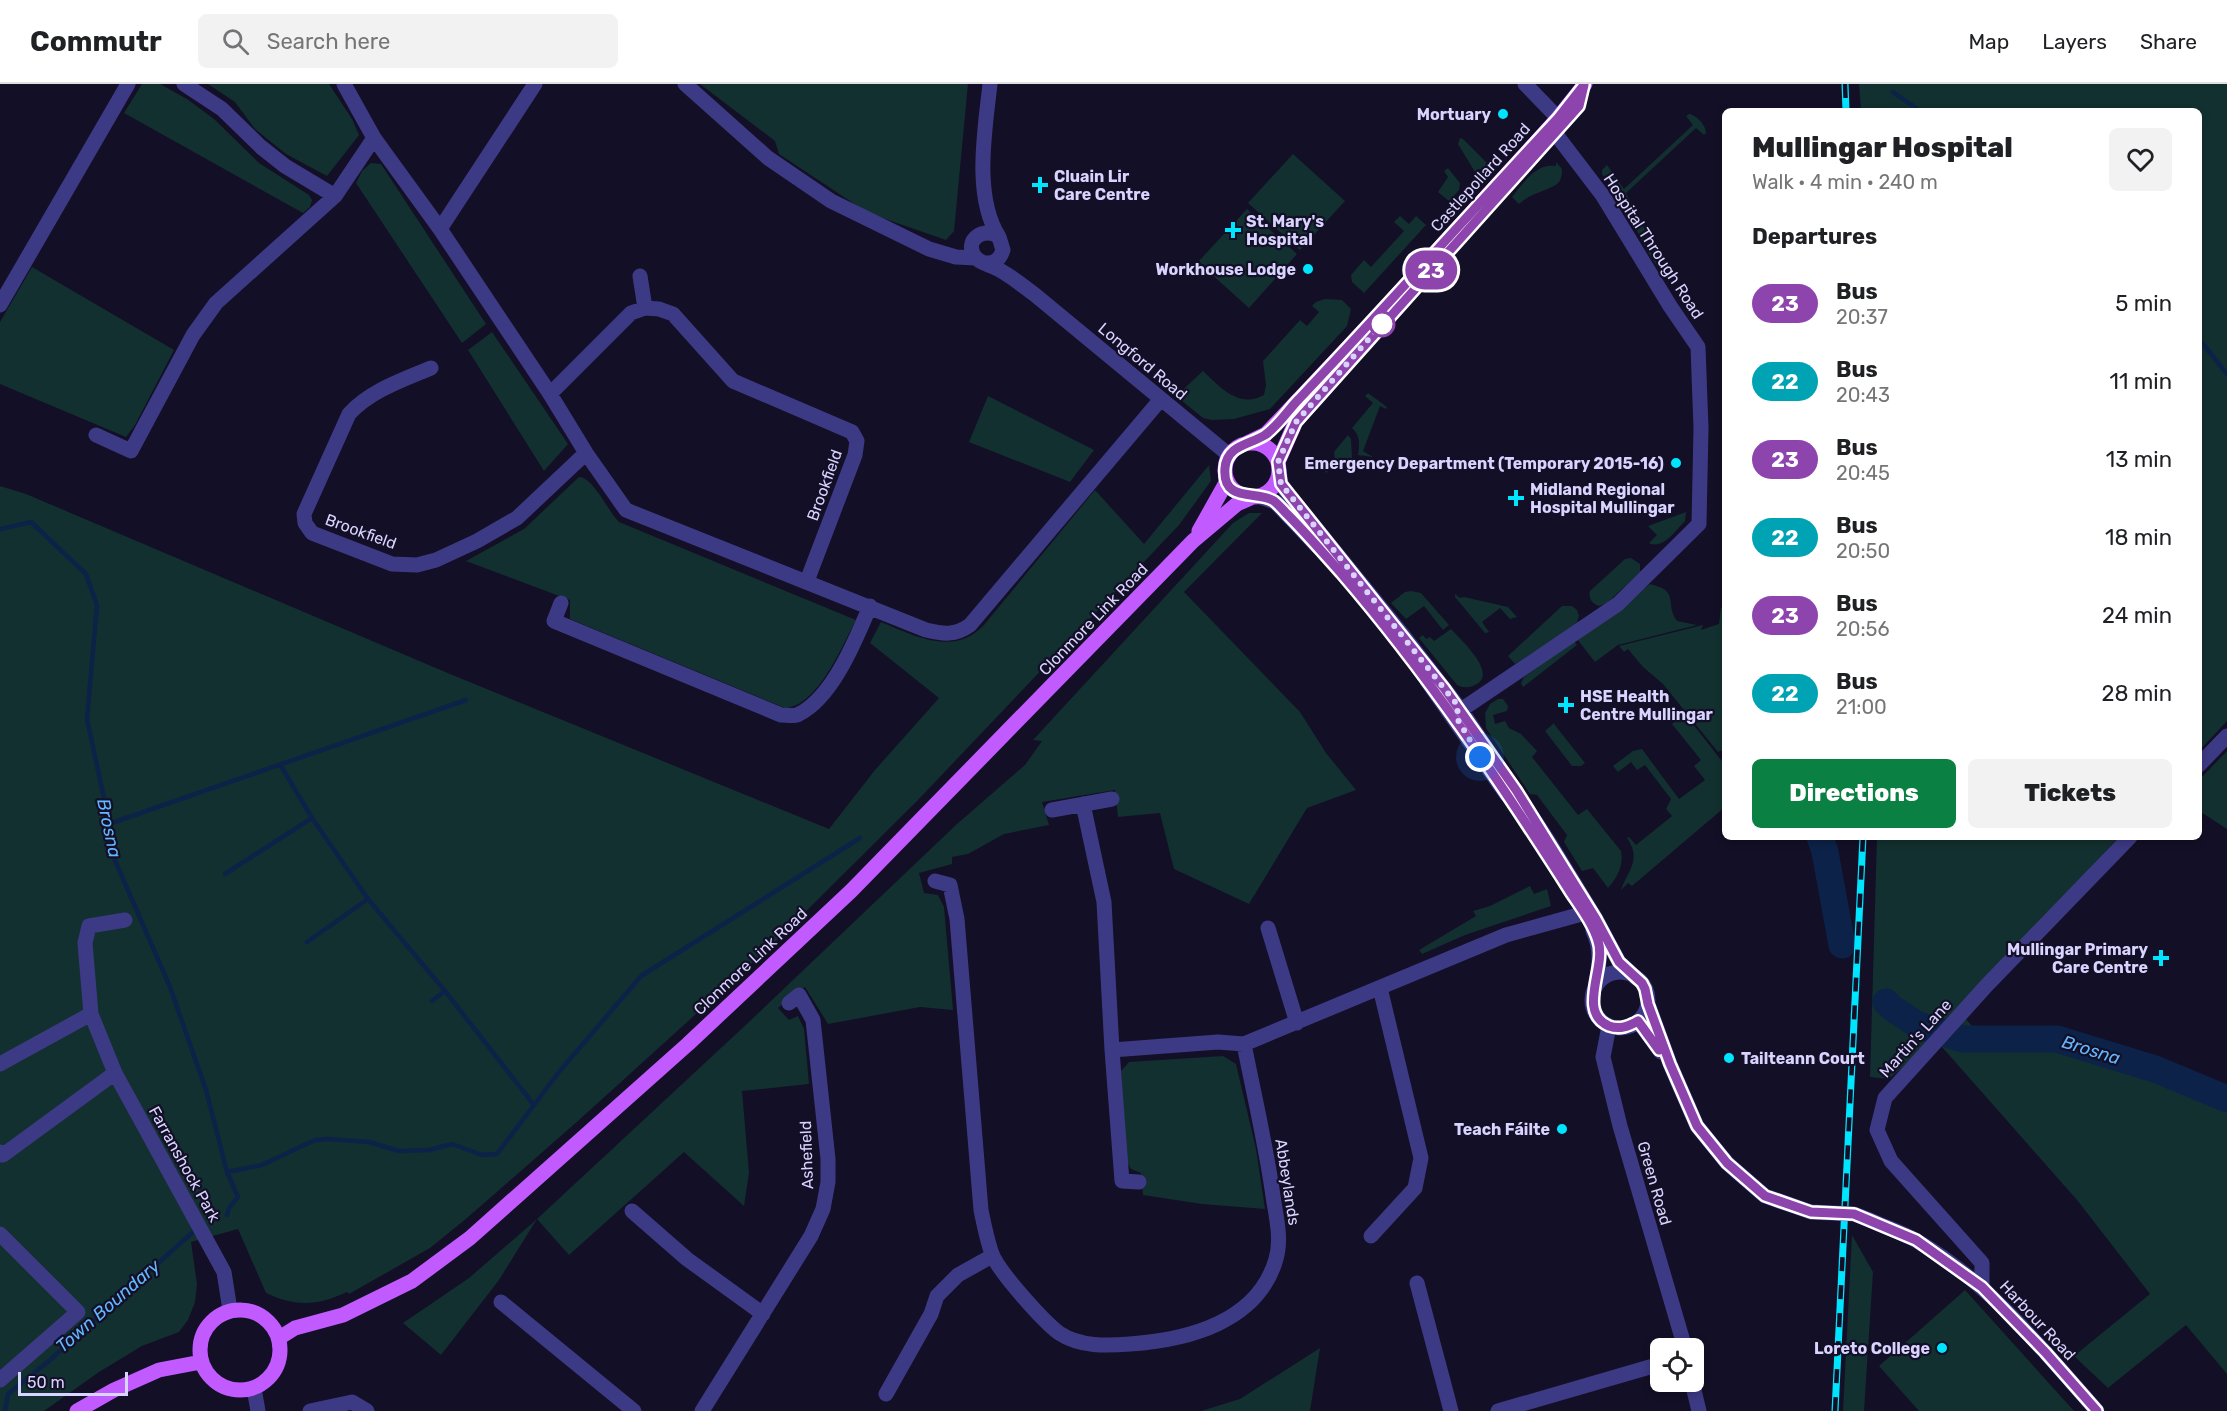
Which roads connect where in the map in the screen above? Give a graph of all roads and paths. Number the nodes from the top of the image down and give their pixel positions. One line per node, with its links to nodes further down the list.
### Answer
1 (128, 84): 20 (street)
2 (184, 84): 12 (street)
3 (344, 84): 10 (street)
4 (535, 84): 13 (street)
5 (685, 84): 15 (street)
6 (990, 84): 11 (street)
7 (1525, 84): 9 (street, Hospital Through Road)
8 (1585, 84): 9 (main road, Castlepollard Road)
9 (1554, 127): 26 (main road, Castlepollard Road); 29 (main road); 36 (street, Hospital Through Road)
10 (374, 138): 12 (street); 13 (street)
11 (984, 181): 14 (street); 16 (street)
12 (335, 196): 25 (street)
13 (440, 229): 23 (street)
14 (976, 237): 15 (street); 16 (street); 17 (street)
15 (908, 239): 17 (street)
16 (1001, 243): 17 (street); 19 (street)
17 (981, 261): 19 (street)
18 (640, 276): 21 (street)
19 (1034, 294): 24 (street, Longford Road)
20 (0, 305)
21 (645, 308): 23 (street); 33 (street, Brookfield)
22 (431, 369): 27 (street, Brookfield)
23 (550, 394): 27 (street)
24 (1161, 399): 28 (street, Longford Road); 35 (street)
25 (96, 435)
26 (1246, 443): 28 (main road); 29 (main road)
27 (586, 453): 33 (street)
28 (1229, 455): 30 (main road)
29 (1278, 466): 31 (main road); 36 (street)
30 (1227, 481): 31 (main road); 32 (main road, Clonmore Link Road)
31 (1255, 497): 32 (main road, Clonmore Link Road); 38 (street)
32 (1193, 542): 75 (main road, Clonmore Link Road)
33 (807, 581): 35 (street)
34 (561, 603): 35 (street)
35 (870, 606)
36 (1460, 709): 38 (street); 43 (street)
37 (2227, 736): 39 (street)
38 (1480, 757): 45 (street)
39 (2202, 762)
40 (1112, 799): 41 (street)
41 (1083, 804): 42 (street); 60 (street)
42 (1052, 810)
43 (1533, 818): 45 (street); 50 (street)
44 (2127, 840): 71 (street, Martin's Lane)
45 (1551, 860): 47 (street)
46 (936, 881): 69 (street, Abbeylands)
47 (1585, 913): 51 (street); 52 (street)
48 (124, 920): 55 (street, Farranshock Park)
49 (1268, 928): 57 (street)
50 (1636, 978): 51 (street); 54 (street)
51 (1596, 986): 58 (street)
52 (1380, 988): 57 (street); 68 (street)
53 (789, 1003): 74 (street, Ashefield)
54 (1648, 1004): 56 (street); 62 (street, Harbour Road)
55 (91, 1014): 61 (street); 63 (street, Farranshock Park)
56 (1638, 1021): 58 (street); 62 (street, Harbour Road)
57 (1297, 1023): 59 (street)
58 (1609, 1026): 76 (street, Green Road)
59 (1244, 1044): 60 (street); 69 (street, Abbeylands)
60 (1112, 1050): 65 (street)
61 (0, 1064)
62 (1670, 1064): 71 (street, Harbour Road, bridge)
63 (115, 1073): 64 (street); 73 (street, Farranshock Park)
64 (1, 1155)
65 (1138, 1182)
66 (632, 1211): 74 (street)
67 (0, 1234): 79 (street)
68 (1371, 1236)
69 (993, 1256): 82 (street)
70 (1417, 1283): 89 (street)
71 (1982, 1287): 92 (street, Harbour Road)
72 (501, 1302): 87 (street)
73 (230, 1310): 75 (main road); 77 (main road)
74 (763, 1314): 88 (street, Ashefield)
75 (279, 1338): 80 (main road)
76 (1682, 1338)
77 (201, 1362): 80 (main road); 84 (main road)
78 (1650, 1367): 90 (street)
79 (0, 1380)
80 (254, 1388): 83 (street)
81 (1694, 1392): 91 (street)
82 (886, 1394)
83 (257, 1408)
84 (77, 1411)
85 (310, 1411): 86 (street)
86 (367, 1411)
87 (634, 1411)
88 (702, 1411)
89 (1451, 1411)
90 (1498, 1411)
91 (1699, 1411)
92 (2097, 1411)

